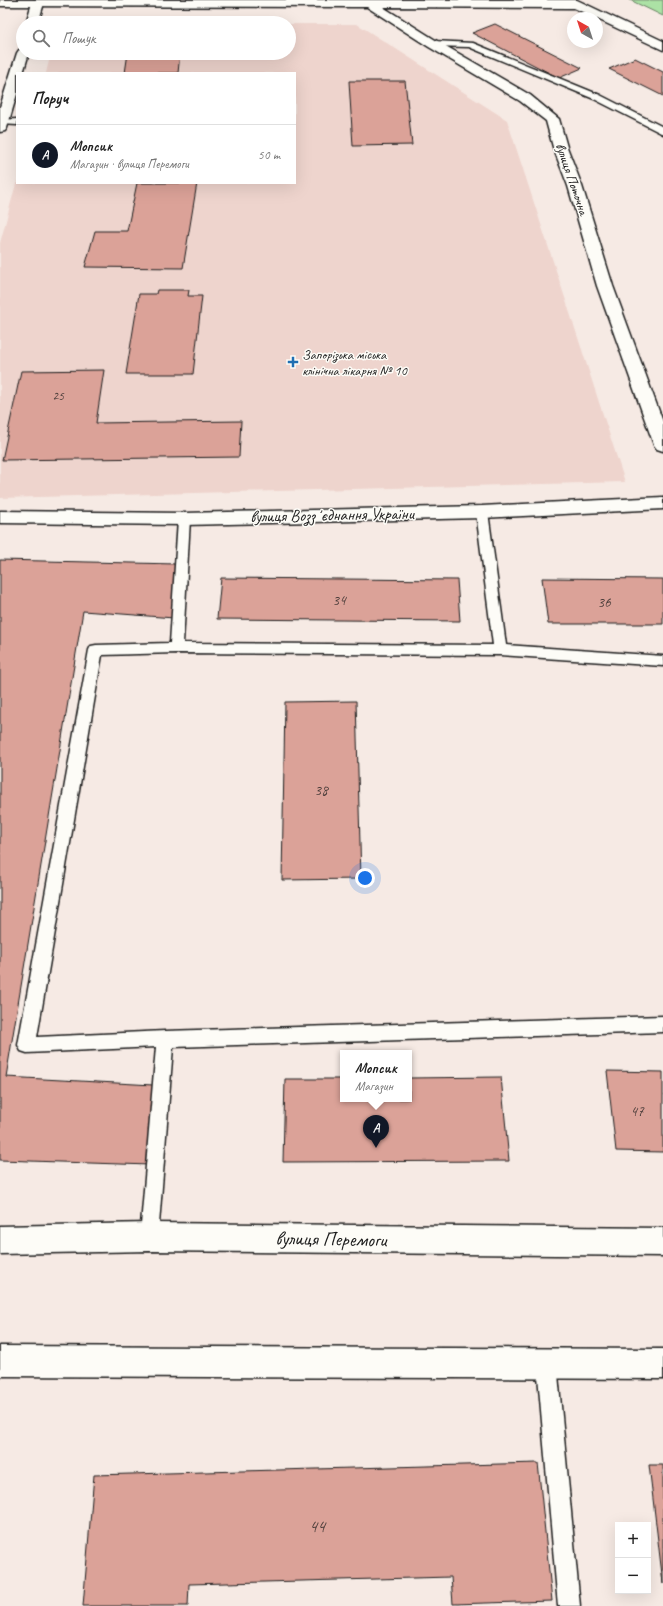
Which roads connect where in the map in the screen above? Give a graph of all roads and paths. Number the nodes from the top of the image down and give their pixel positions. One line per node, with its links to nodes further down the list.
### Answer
1 (39, 1): 2 (street); 4 (street); 7 (street)
2 (226, 1): 3 (street)
3 (330, 1): 6 (street)
4 (0, 2)
5 (572, 2): 6 (street); 9 (street)
6 (369, 3): 8 (street, вулиця Поточна)
7 (34, 16)
8 (433, 44): 15 (lane); 16 (street, вулиця Поточна)
9 (663, 46)
10 (21, 60): 11 (street)
11 (17, 72)
12 (16, 76): 14 (street)
13 (16, 122): 14 (lane)
14 (1, 125)
15 (663, 131)
16 (663, 445)
17 (663, 503): 18 (street, вулиця Воззʼєднання України)
18 (482, 512): 20 (street, вулиця Воззʼєднання України); 22 (lane)
19 (0, 517): 20 (street, вулиця Воззʼєднання України)
20 (184, 519): 21 (lane)
21 (176, 648): 22 (lane); 25 (lane)
22 (500, 650): 23 (lane)
23 (663, 661)
24 (663, 1024): 25 (lane)
25 (165, 1039): 26 (lane)
26 (149, 1237): 27 (street, вулиця Перемоги); 28 (street, вулиця Перемоги)
27 (0, 1240)
28 (663, 1242)
29 (0, 1362): 30 (street)
30 (548, 1364): 31 (street); 32 (lane)
31 (663, 1364)
32 (569, 1606)

